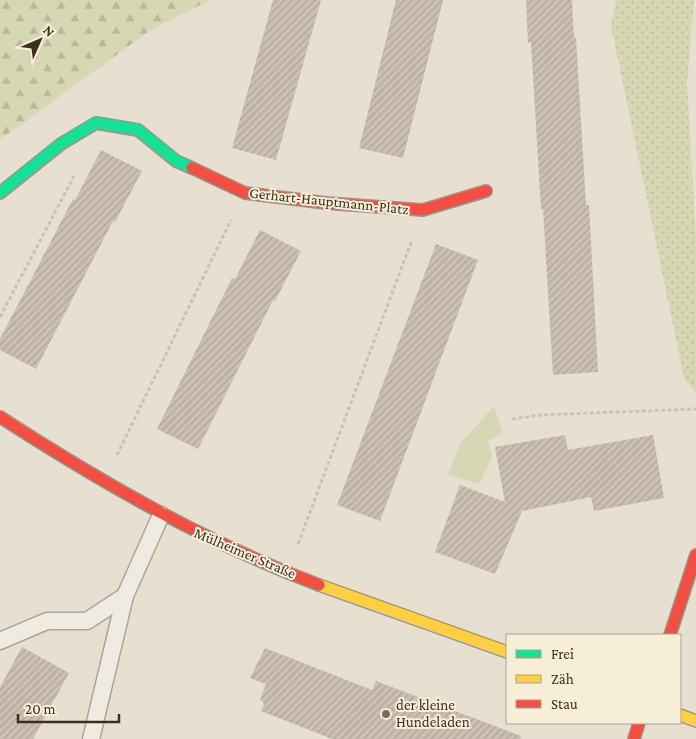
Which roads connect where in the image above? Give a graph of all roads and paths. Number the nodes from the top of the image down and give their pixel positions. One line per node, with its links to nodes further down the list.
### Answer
1 (61, 144): 3 (street, Gerhart-Hauptmann-Platz); 4 (street, Gerhart-Hauptmann-Platz); 6 (path)
2 (486, 191): 5 (street, Gerhart-Hauptmann-Platz)
3 (0, 193)
4 (245, 193): 5 (street, Gerhart-Hauptmann-Platz); 10 (path)
5 (423, 210): 12 (path)
6 (0, 317)
7 (696, 409): 9 (path)
8 (0, 417): 11 (street, Mülheimer Straße)
9 (512, 418)
10 (120, 448)
11 (161, 515): 14 (lane); 17 (street, Mülheimer Straße)
12 (307, 519)
13 (696, 555): 15 (street)
14 (125, 596): 16 (lane); 21 (lane)
15 (670, 634)
16 (0, 641)
17 (506, 652)
18 (681, 715): 19 (street)
19 (696, 721)
20 (639, 724): 22 (street)
21 (91, 739)
22 (634, 739)

